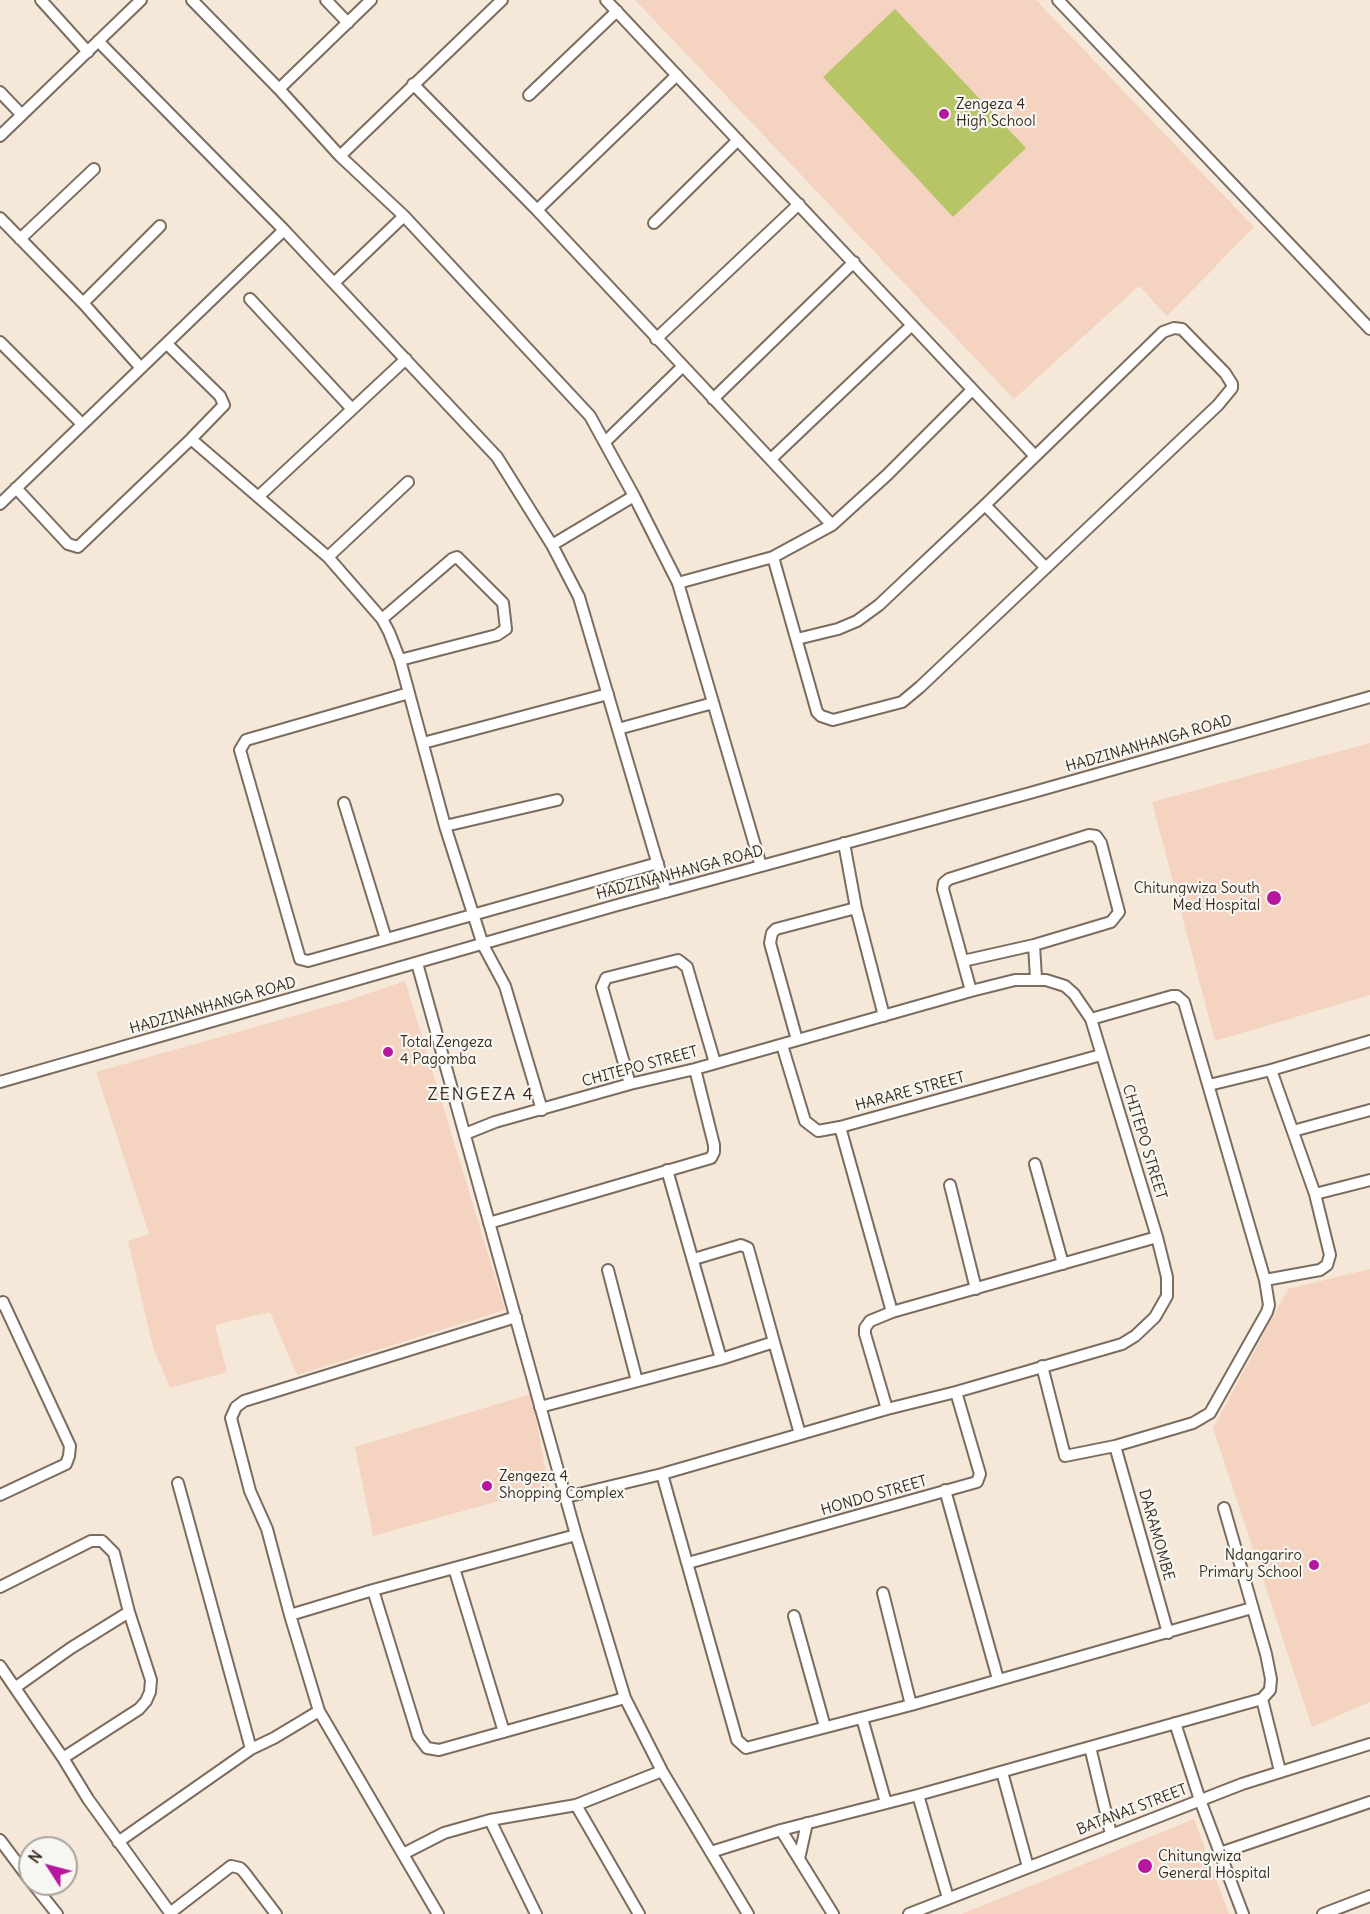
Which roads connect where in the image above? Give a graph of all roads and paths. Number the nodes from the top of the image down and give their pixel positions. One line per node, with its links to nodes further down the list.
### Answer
1 (41, 0): 12 (street)
2 (141, 0): 11 (street)
3 (192, 0): 15 (street)
4 (326, 0): 10 (street)
5 (371, 0): 10 (street)
6 (502, 0): 14 (street)
7 (606, 0): 9 (street)
8 (1058, 0): 36 (street)
9 (617, 11): 13 (street); 17 (street)
10 (348, 23): 15 (street)
11 (98, 41): 12 (street); 29 (street)
12 (88, 51): 18 (street)
13 (677, 75): 20 (street); 24 (street)
14 (413, 84): 21 (street); 24 (street)
15 (279, 89): 21 (street)
16 (0, 92): 18 (street)
17 (529, 95)
18 (22, 115): 19 (street)
19 (0, 136)
20 (738, 140): 23 (street); 27 (street)
21 (340, 156): 25 (street)
22 (94, 169): 30 (street)
23 (799, 204): 31 (street); 37 (street)
24 (537, 210): 37 (street)
25 (404, 216): 32 (street); 48 (street)
26 (0, 218): 30 (street)
27 (654, 223)
28 (160, 225): 34 (street)
29 (284, 230): 32 (street); 39 (street)
30 (20, 238): 34 (street)
31 (855, 262): 35 (street); 44 (street)
32 (334, 283): 40 (street)
33 (250, 299): 45 (street)
34 (83, 303): 42 (street)
35 (912, 325): 43 (street); 50 (street)
36 (1370, 329)
37 (656, 339): 41 (street)
38 (0, 342): 46 (street)
39 (167, 344): 42 (street); 47 (street)
40 (406, 359): 45 (street); 58 (street)
41 (682, 367): 44 (street); 48 (street)
42 (141, 368): 46 (street)
43 (972, 390): 49 (street); 57 (street)
44 (713, 399): 50 (street)
45 (352, 409): 53 (street)
46 (82, 424): 52 (street)
47 (191, 439): 52 (street); 53 (street)
48 (604, 442): 54 (street)
49 (1035, 456): 56 (street); 61 (street)
50 (771, 459): 57 (street)
51 (408, 482): 59 (street)
52 (16, 488): 55 (street)
53 (259, 496): 59 (street)
54 (634, 496): 58 (street); 62 (street)
55 (0, 504)
56 (985, 505): 61 (street); 64 (street)
57 (832, 525): 60 (street)
58 (552, 545): 67 (street)
59 (328, 557): 63 (street)
60 (773, 557): 62 (street); 64 (street)
61 (1046, 568): 64 (street)
62 (678, 583): 69 (street)
63 (382, 619): 65 (street); 65 (street)
64 (797, 639)
65 (400, 660): 66 (street)
66 (408, 693): 71 (street); 81 (street)
67 (608, 694): 70 (street); 71 (street)
68 (1370, 697): 75 (street, HADZINANHANGA ROAD)
69 (713, 703): 70 (street); 77 (street)
70 (618, 729): 76 (street)
71 (423, 743): 74 (street)
72 (557, 800): 74 (street)
73 (344, 802): 81 (street)
74 (445, 826): 80 (street)
75 (844, 843): 77 (street, HADZINANHANGA ROAD); 79 (street)
76 (658, 863): 78 (street); 80 (street)
77 (760, 866): 78 (street, HADZINANHANGA ROAD)
78 (666, 892): 82 (street, HADZINANHANGA ROAD)
79 (856, 908): 88 (street); 90 (street)
80 (473, 914): 81 (street); 82 (street)
81 (386, 939)
82 (483, 945): 85 (street, HADZINANHANGA ROAD); 100 (street)
83 (1034, 945): 84 (street); 84 (street); 86 (street)
84 (963, 960): 87 (street)
85 (417, 963): 97 (street, HADZINANHANGA ROAD); 104 (street)
86 (1036, 978): 87 (street, CHITEPO STREET); 89 (street, CHITEPO STREET)
87 (971, 991): 88 (street, CHITEPO STREET)
88 (884, 1016): 90 (street, CHITEPO STREET)
89 (1091, 1018): 93 (street, CHITEPO STREET); 99 (street)
90 (797, 1040): 92 (street, CHITEPO STREET)
91 (1370, 1041): 96 (street)
92 (783, 1044): 94 (street, CHITEPO STREET); 102 (street, HARARE STREET)
93 (1101, 1055): 102 (street, HARARE STREET); 111 (street, CHITEPO STREET)
94 (715, 1063): 95 (street, CHITEPO STREET); 98 (street)
95 (695, 1069): 98 (street, CHITEPO STREET); 106 (street)
96 (1271, 1070): 99 (street); 103 (street)
97 (0, 1082)
98 (630, 1084): 100 (street, CHITEPO STREET)
99 (1209, 1085): 115 (street)
100 (542, 1110): 104 (street, CHITEPO STREET)
101 (1370, 1110): 103 (street)
102 (840, 1127): 118 (street)
103 (1293, 1131): 109 (street)
104 (465, 1134): 110 (street)
105 (1035, 1164): 113 (street)
106 (667, 1170): 110 (street); 112 (street)
107 (1370, 1180): 109 (street)
108 (950, 1185): 116 (street)
109 (1315, 1194): 115 (street)
110 (489, 1223): 119 (street)
111 (1157, 1237): 113 (street); 122 (street, CHITEPO STREET)
112 (694, 1259): 120 (street); 121 (street)
113 (1063, 1264): 116 (street)
114 (608, 1270): 123 (street)
115 (1265, 1280): 128 (street)
116 (976, 1289): 118 (street)
117 (1, 1301): 132 (street)
118 (892, 1312): 126 (street)
119 (516, 1317): 125 (street); 143 (street)
120 (774, 1342): 121 (street); 127 (street)
121 (721, 1359): 123 (street)
122 (1042, 1366): 124 (street, CHITEPO STREET); 128 (street)
123 (638, 1381): 125 (street)
124 (956, 1392): 126 (street, CHITEPO STREET); 131 (street, HONDO STREET)
125 (540, 1407): 133 (street)
126 (887, 1409): 127 (street, CHITEPO STREET)
127 (800, 1434): 129 (street, CHITEPO STREET)
128 (1115, 1446): 145 (street, DARAMOMBE)
129 (662, 1474): 133 (street, CHITEPO STREET); 136 (street)
130 (178, 1483): 159 (street)
131 (945, 1490): 136 (street, HONDO STREET); 147 (street)
132 (0, 1495)
133 (566, 1497): 135 (street)
134 (1224, 1508): 141 (street)
135 (576, 1535): 137 (street); 149 (street)
136 (688, 1563): 155 (street)
137 (454, 1568): 139 (street); 156 (street)
138 (0, 1587): 142 (street)
139 (373, 1590): 143 (street); 156 (street)
140 (883, 1593): 151 (street)
141 (1252, 1608): 145 (street); 150 (street)
142 (129, 1612): 148 (street); 160 (street)
143 (290, 1615): 152 (street)
144 (794, 1616): 155 (street)
145 (1168, 1633): 147 (street)
146 (0, 1666): 148 (street)
147 (998, 1679): 151 (street)
148 (16, 1687): 160 (street)
149 (625, 1698): 156 (street); 161 (street)
150 (1262, 1699): 154 (street); 162 (street)
151 (912, 1705): 153 (street)
152 (320, 1711): 159 (street); 177 (street)
153 (862, 1718): 155 (street); 167 (street)
154 (1175, 1723): 158 (street); 165 (street)
155 (825, 1726)
156 (504, 1732)
157 (1370, 1744): 162 (street, BATANAI STREET)
158 (1090, 1747): 163 (street); 172 (street)
159 (251, 1749): 174 (street)
160 (63, 1758): 174 (street)
161 (662, 1771): 168 (street); 175 (street)
162 (1280, 1771): 165 (street, BATANAI STREET)
163 (1002, 1772): 164 (street); 180 (street)
164 (918, 1795): 167 (street); 183 (street)
165 (1200, 1800): 172 (street, BATANAI STREET); 176 (street)
166 (1370, 1802): 176 (street)
167 (886, 1803): 170 (street)
168 (576, 1805): 169 (street); 189 (street)
169 (490, 1820): 177 (street); 188 (street)
170 (807, 1823): 171 (street); 178 (street)
171 (781, 1830): 175 (street); 178 (street)
172 (1111, 1834): 180 (street, BATANAI STREET)
173 (0, 1840): 179 (street)
174 (118, 1842): 185 (street)
175 (711, 1852): 190 (street)
176 (1220, 1853): 193 (street)
177 (403, 1854): 187 (street)
178 (799, 1859): 191 (street)
179 (18, 1864)
180 (1028, 1867): 183 (street, BATANAI STREET)
181 (43, 1896): 184 (street)
182 (1370, 1896): 194 (street)
183 (948, 1898): 192 (street, BATANAI STREET)
184 (57, 1914)
185 (170, 1914): 186 (street)
186 (276, 1914)
187 (438, 1914)
188 (536, 1914)
189 (639, 1914)
190 (748, 1914)
191 (833, 1914)
192 (909, 1914)
193 (1243, 1914)
194 (1323, 1914)

